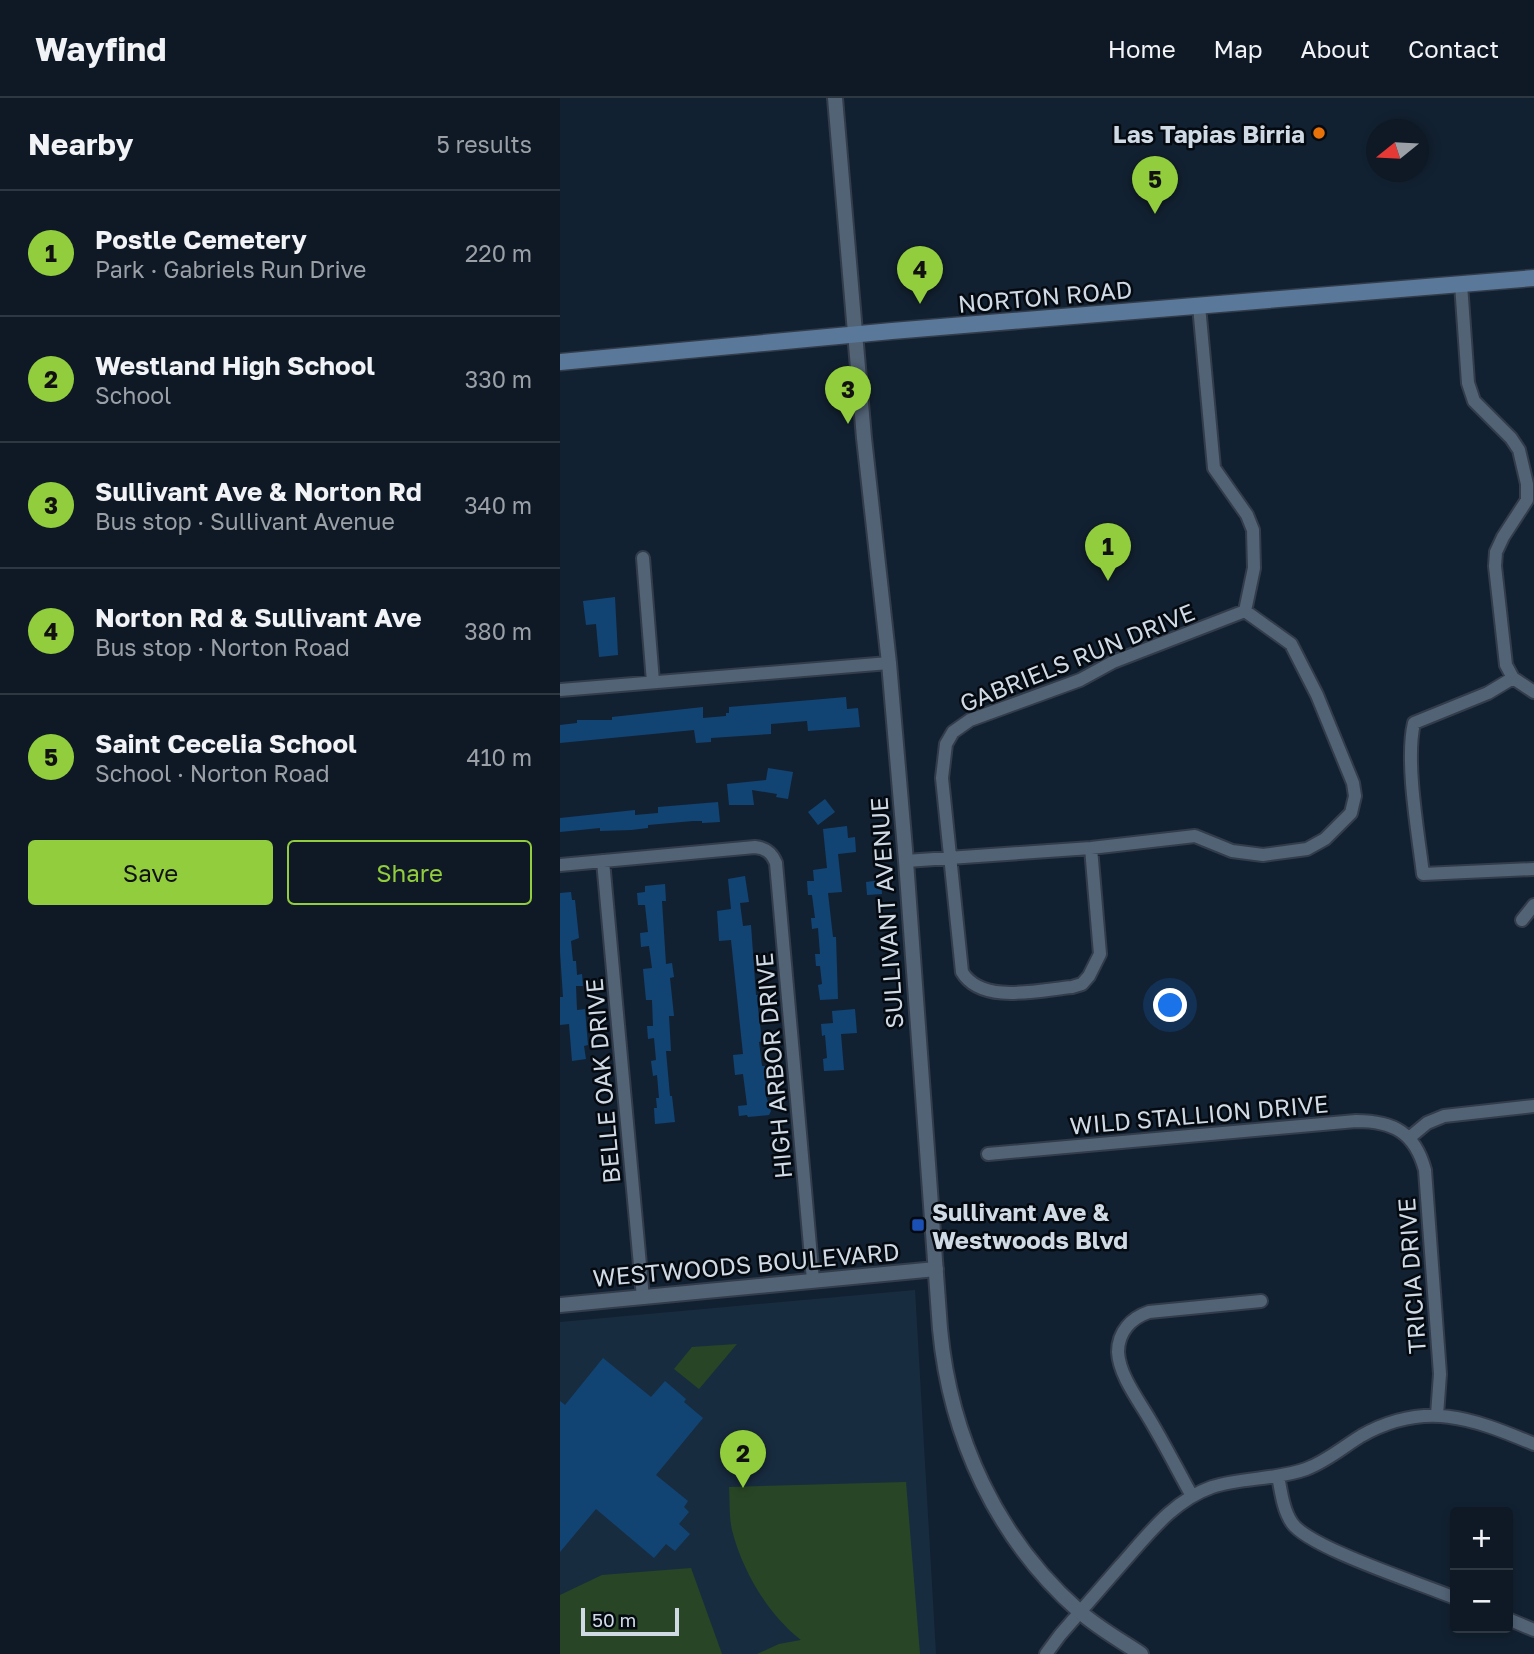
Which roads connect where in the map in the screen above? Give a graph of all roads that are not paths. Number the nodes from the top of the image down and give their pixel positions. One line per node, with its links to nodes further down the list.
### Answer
1 (835, 98): 5 (street, SULLIVANT AVENUE)
2 (1534, 278): 3 (main road, NORTON ROAD)
3 (1461, 284): 4 (main road, NORTON ROAD); 10 (street)
4 (1199, 306): 5 (main road, NORTON ROAD); 8 (street)
5 (855, 335): 6 (main road, NORTON ROAD); 9 (street, SULLIVANT AVENUE)
6 (560, 362)
7 (643, 558): 11 (street)
8 (1245, 611): 14 (street); 15 (street, GABRIELS RUN DRIVE)
9 (889, 663): 11 (street); 17 (street, SULLIVANT AVENUE)
10 (1513, 678): 13 (street); 19 (street)
11 (653, 682): 12 (street)
12 (560, 690)
13 (1534, 692)
14 (1091, 848): 15 (street); 15 (street)
15 (951, 858): 17 (street)
16 (603, 861): 18 (street); 26 (street, HIGH ARBOR DRIVE); 27 (street, BELLE OAK DRIVE)
17 (906, 861): 25 (street, SULLIVANT AVENUE)
18 (560, 865)
19 (1534, 869)
20 (1534, 905): 21 (street)
21 (1522, 920)
22 (1534, 1106): 23 (street)
23 (1409, 1138): 24 (street, WILD STALLION DRIVE); 30 (street, TRICIA DRIVE)
24 (988, 1154)
25 (936, 1269): 26 (street, WESTWOODS BOULEVARD); 35 (street, SULLIVANT AVENUE)
26 (813, 1280): 27 (street, WESTWOODS BOULEVARD)
27 (643, 1298): 29 (street, WESTWOODS BOULEVARD)
28 (1261, 1301): 33 (street)
29 (560, 1305)
30 (1437, 1415): 31 (street); 32 (street)
31 (1534, 1444)
32 (1278, 1476): 33 (street); 34 (street)
33 (1192, 1496): 35 (street)
34 (1450, 1596)
35 (1080, 1612): 38 (street); 39 (street, SULLIVANT AVENUE)
36 (1513, 1621): 37 (street)
37 (1534, 1630)
38 (1046, 1654)
39 (1141, 1654)

